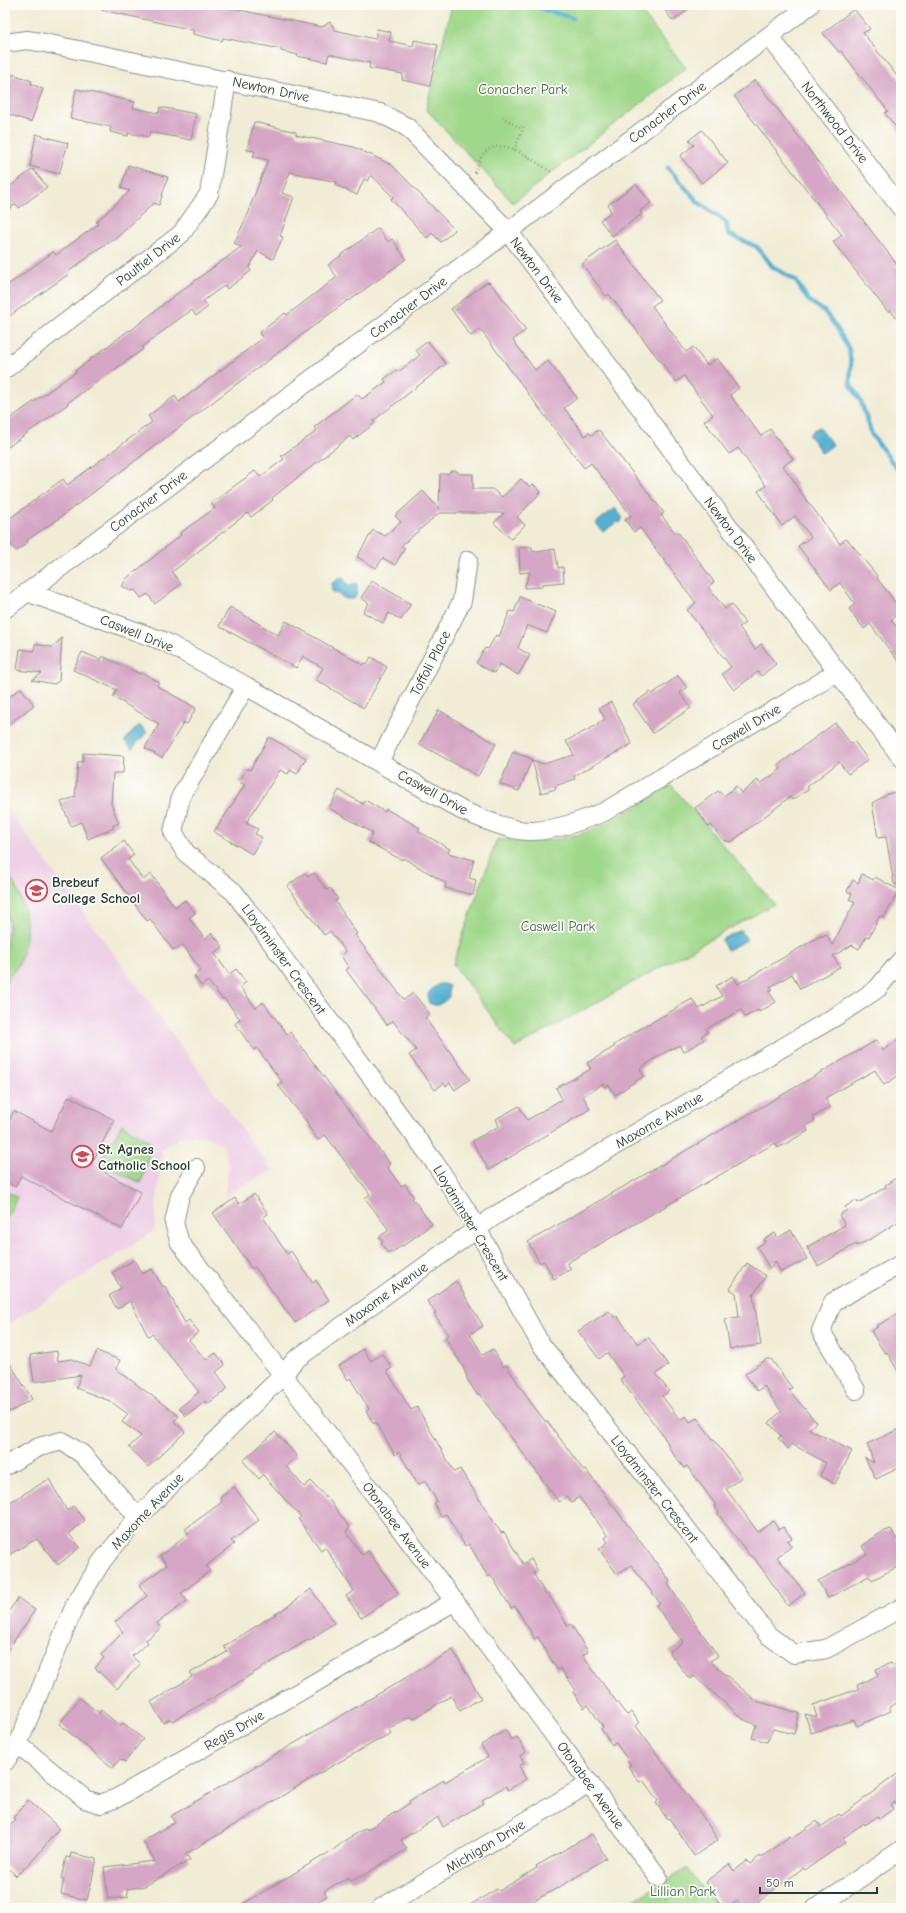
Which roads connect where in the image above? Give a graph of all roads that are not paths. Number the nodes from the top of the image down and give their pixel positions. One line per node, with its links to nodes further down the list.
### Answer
1 (810, 5): 2 (street, Conacher Drive)
2 (769, 36): 5 (street, Northwood Drive); 6 (street, Conacher Drive)
3 (5, 42): 4 (street, Newton Drive)
4 (226, 80): 6 (street, Newton Drive); 7 (street, Paultiel Drive)
5 (901, 208)
6 (508, 231): 9 (street, Conacher Drive); 11 (street, Newton Drive)
7 (5, 369)
8 (468, 560): 14 (street, Toffoli Place)
9 (27, 592): 10 (street, Conacher Drive); 12 (street, Caswell Drive)
10 (5, 608)
11 (836, 671): 13 (street, Newton Drive); 14 (street, Caswell Drive)
12 (246, 686): 14 (street, Caswell Drive); 17 (street, Lloydminster Crescent)
13 (901, 757)
14 (379, 762)
15 (901, 960): 17 (street, Maxome Avenue)
16 (196, 1168): 19 (street, Otonabee Avenue)
17 (477, 1228): 19 (street, Maxome Avenue); 24 (street, Lloydminster Crescent)
18 (901, 1264): 20 (street)
19 (283, 1376): 22 (street, Maxome Avenue); 23 (street, Otonabee Avenue)
20 (856, 1390)
21 (5, 1466): 22 (street)
22 (138, 1517): 25 (street, Maxome Avenue)
23 (455, 1601): 25 (street, Regis Drive); 27 (street, Otonabee Avenue)
24 (901, 1608)
25 (18, 1744): 26 (street, Maxome Avenue)
26 (5, 1762)
27 (590, 1783): 29 (street, Otonabee Avenue); 30 (street, Michigan Drive)
28 (901, 1850): 31 (street)
29 (658, 1877)
30 (381, 1908)
31 (816, 1908)

